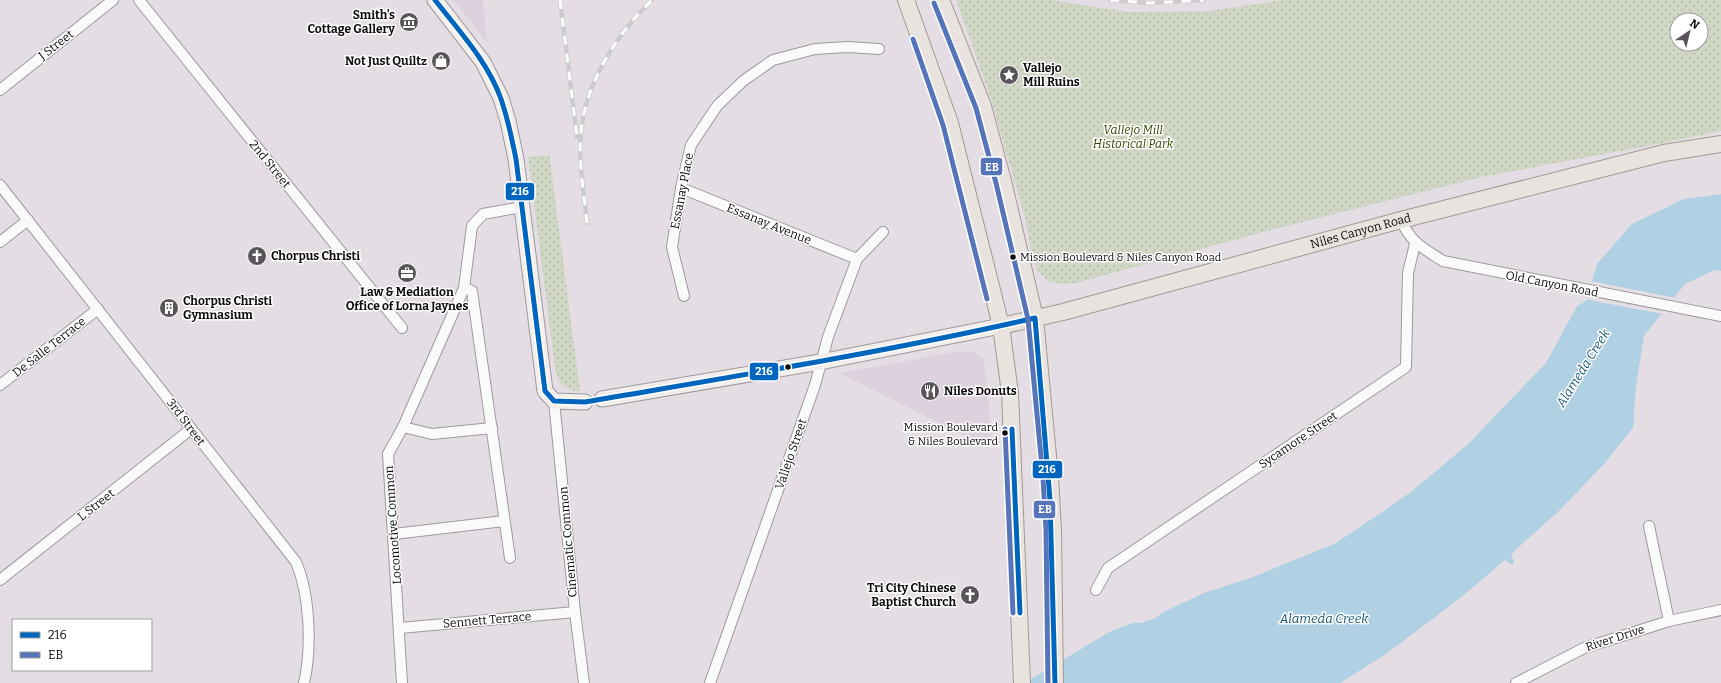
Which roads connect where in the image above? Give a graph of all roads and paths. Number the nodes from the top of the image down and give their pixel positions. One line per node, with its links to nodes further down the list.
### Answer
1 (113, 0): 7 (street, J Street)
2 (139, 0): 24 (street, 2nd Street)
3 (435, 0): 11 (main road)
4 (906, 0): 23 (main road)
5 (941, 0): 22 (main road)
6 (879, 49): 10 (street, Essanay Place)
7 (0, 90)
8 (1721, 144): 13 (main road, Niles Canyon Road)
9 (0, 185): 12 (street, 3rd Street)
10 (681, 188): 17 (street, Essanay Avenue); 19 (street, Essanay Place)
11 (522, 208): 18 (street, Locomotive Common); 28 (main road)
12 (28, 220): 15 (street); 20 (street, 3rd Street)
13 (1401, 220): 16 (street, Old Canyon Road); 22 (main road, Niles Canyon Road)
14 (882, 232): 17 (street, Vallejo Street)
15 (0, 242)
16 (1415, 244): 21 (street, Old Canyon Road); 38 (street, Sycamore Street)
17 (857, 259): 25 (street, Vallejo Street)
18 (464, 288): 30 (street, Locomotive Common); 31 (street)
19 (684, 296)
20 (98, 308): 26 (street, De Salle Terrace); 32 (street, 3rd Street)
21 (1721, 316)
22 (1035, 318): 23 (main road, Niles Canyon Road); 48 (main road)
23 (1001, 326): 25 (main road); 47 (main road)
24 (402, 328)
25 (820, 362): 27 (main road); 46 (street, Vallejo Street)
26 (0, 385)
27 (602, 399)
28 (554, 401): 29 (main road); 40 (street, Cinematic Common)
29 (585, 402)
30 (403, 427): 31 (street); 35 (street, Locomotive Common)
31 (492, 428): 33 (street)
32 (191, 429): 37 (street, L Street); 43 (street, 3rd Street)
33 (504, 521): 35 (street); 36 (street)
34 (1649, 526): 41 (street)
35 (394, 534): 42 (street, Locomotive Common)
36 (510, 558)
37 (0, 580)
38 (1096, 590)
39 (1721, 610): 41 (street, River Drive)
40 (575, 612): 42 (street, Sennett Terrace); 45 (street, Cinematic Common)
41 (1669, 621): 49 (street, River Drive)
42 (400, 628): 44 (street, Locomotive Common)
43 (304, 683)
44 (402, 683)
45 (584, 683)
46 (710, 683)
47 (1022, 683)
48 (1055, 683)
49 (1516, 683)

